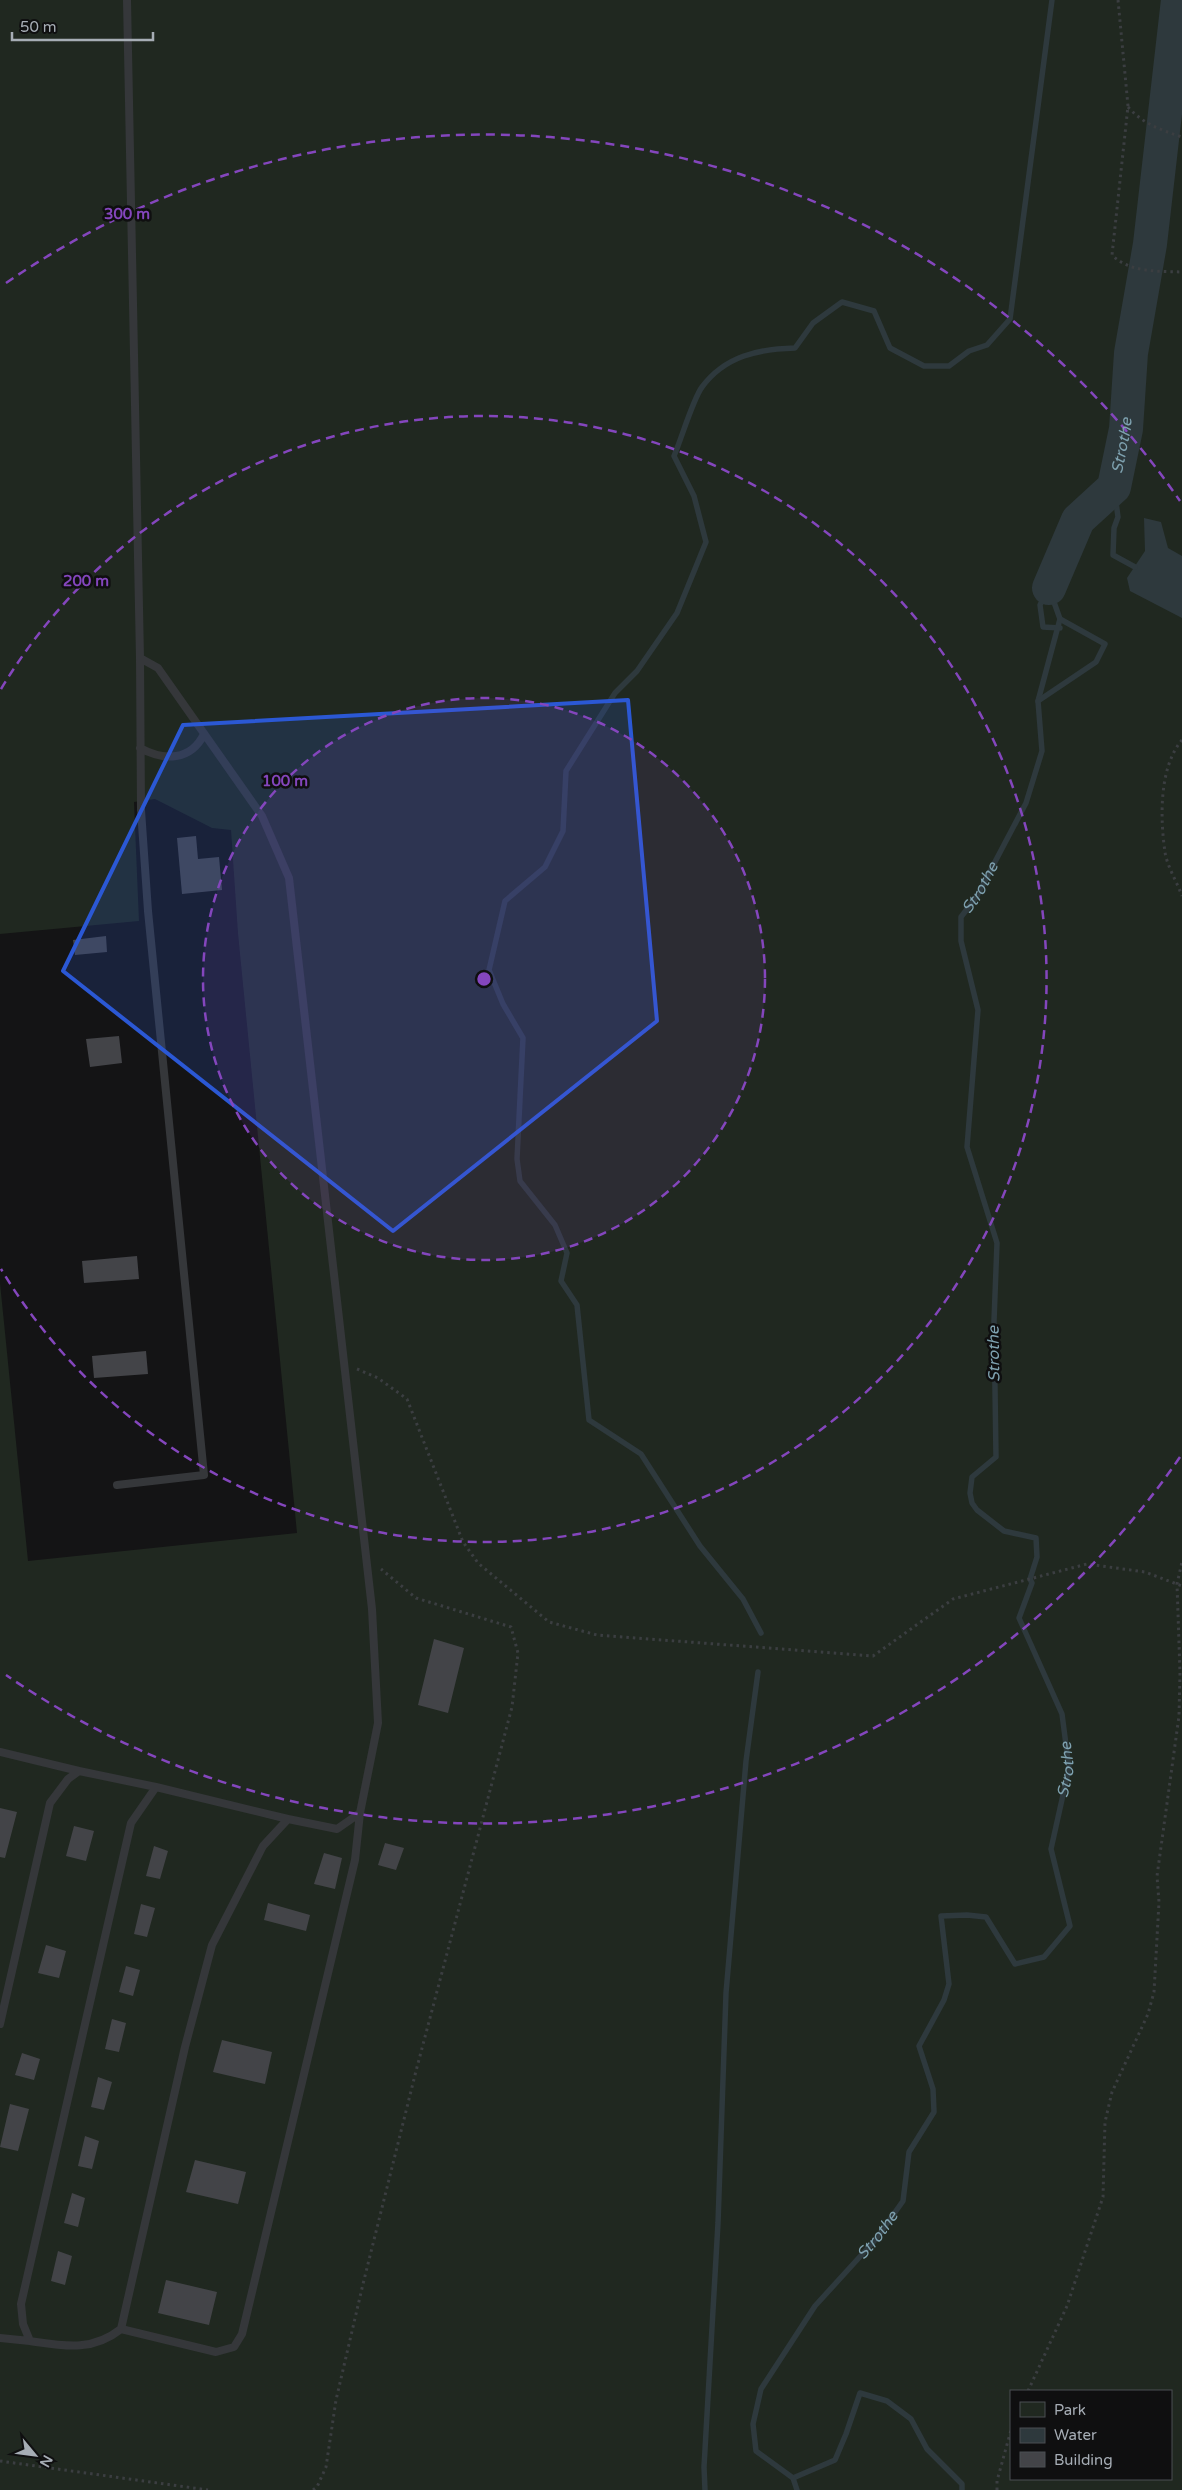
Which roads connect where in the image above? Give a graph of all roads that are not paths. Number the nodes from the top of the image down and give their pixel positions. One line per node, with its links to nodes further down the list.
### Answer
1 (127, 0): 2 (lane)
2 (140, 658): 3 (lane); 4 (lane)
3 (204, 734): 4 (lane); 9 (lane)
4 (140, 748): 5 (lane)
5 (117, 1484)
6 (0, 1753): 7 (lane)
7 (79, 1771): 8 (lane); 11 (lane)
8 (156, 1788): 10 (lane); 14 (lane)
9 (360, 1813): 10 (lane); 12 (lane)
10 (288, 1819): 12 (lane)
11 (0, 2024)
12 (121, 2329): 14 (lane)
13 (0, 2338): 14 (lane)
14 (30, 2341)

